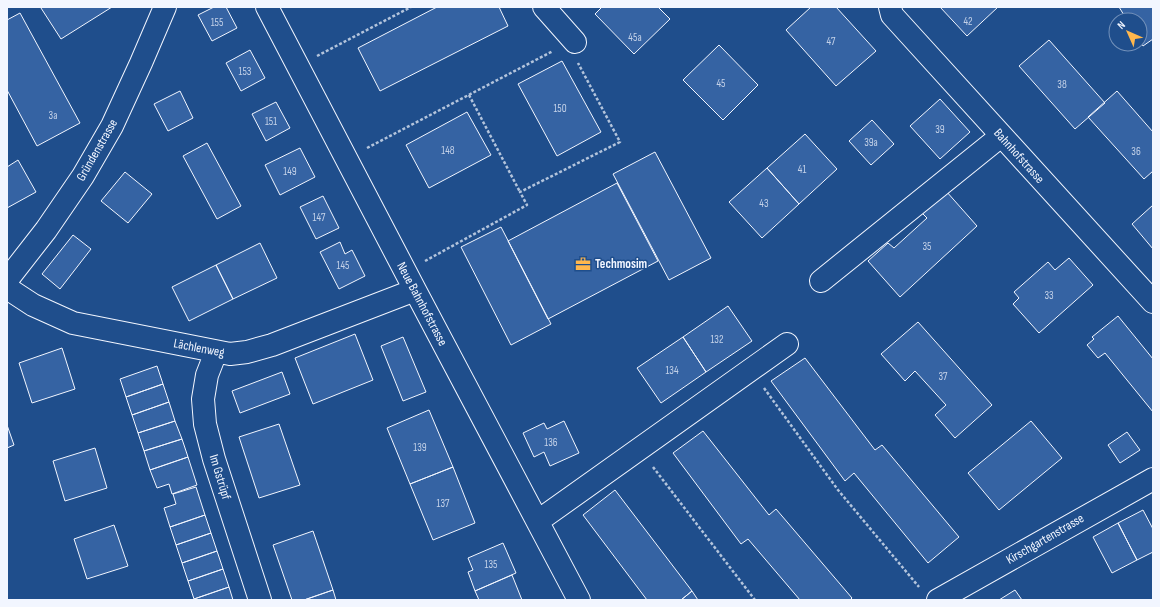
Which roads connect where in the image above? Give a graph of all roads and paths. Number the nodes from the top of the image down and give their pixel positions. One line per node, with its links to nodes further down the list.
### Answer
1 (165, 7): 12 (street, Gründenstrasse)
2 (267, 7): 7 (street, Neue Bahnhofstrasse)
3 (411, 7): 7 (path)
4 (544, 7): 6 (street)
5 (890, 7): 9 (street, Bahnhofstrasse)
6 (568, 50): 8 (path); 11 (path)
7 (298, 66): 10 (street, Neue Bahnhofstrasse)
8 (469, 95): 10 (path); 11 (path)
9 (1002, 136): 14 (street); 16 (street, Bahnhofstrasse)
10 (346, 158): 13 (street, Neue Bahnhofstrasse)
11 (520, 192): 13 (path)
12 (7, 280)
13 (410, 281): 18 (street, Lächlenweg); 22 (street, Neue Bahnhofstrasse)
14 (821, 281)
15 (7, 288): 18 (street, Lächlenweg)
16 (1152, 300)
17 (787, 344): 19 (street)
18 (216, 352): 24 (street, Im Gstrüpf)
19 (751, 369): 20 (street); 23 (path)
20 (639, 449): 22 (street); 26 (path)
21 (1153, 479): 23 (street, Kirschgartenstrasse)
22 (538, 522): 25 (street, Neue Bahnhofstrasse)
23 (929, 594)
24 (260, 600)
25 (579, 600)
26 (755, 600)

